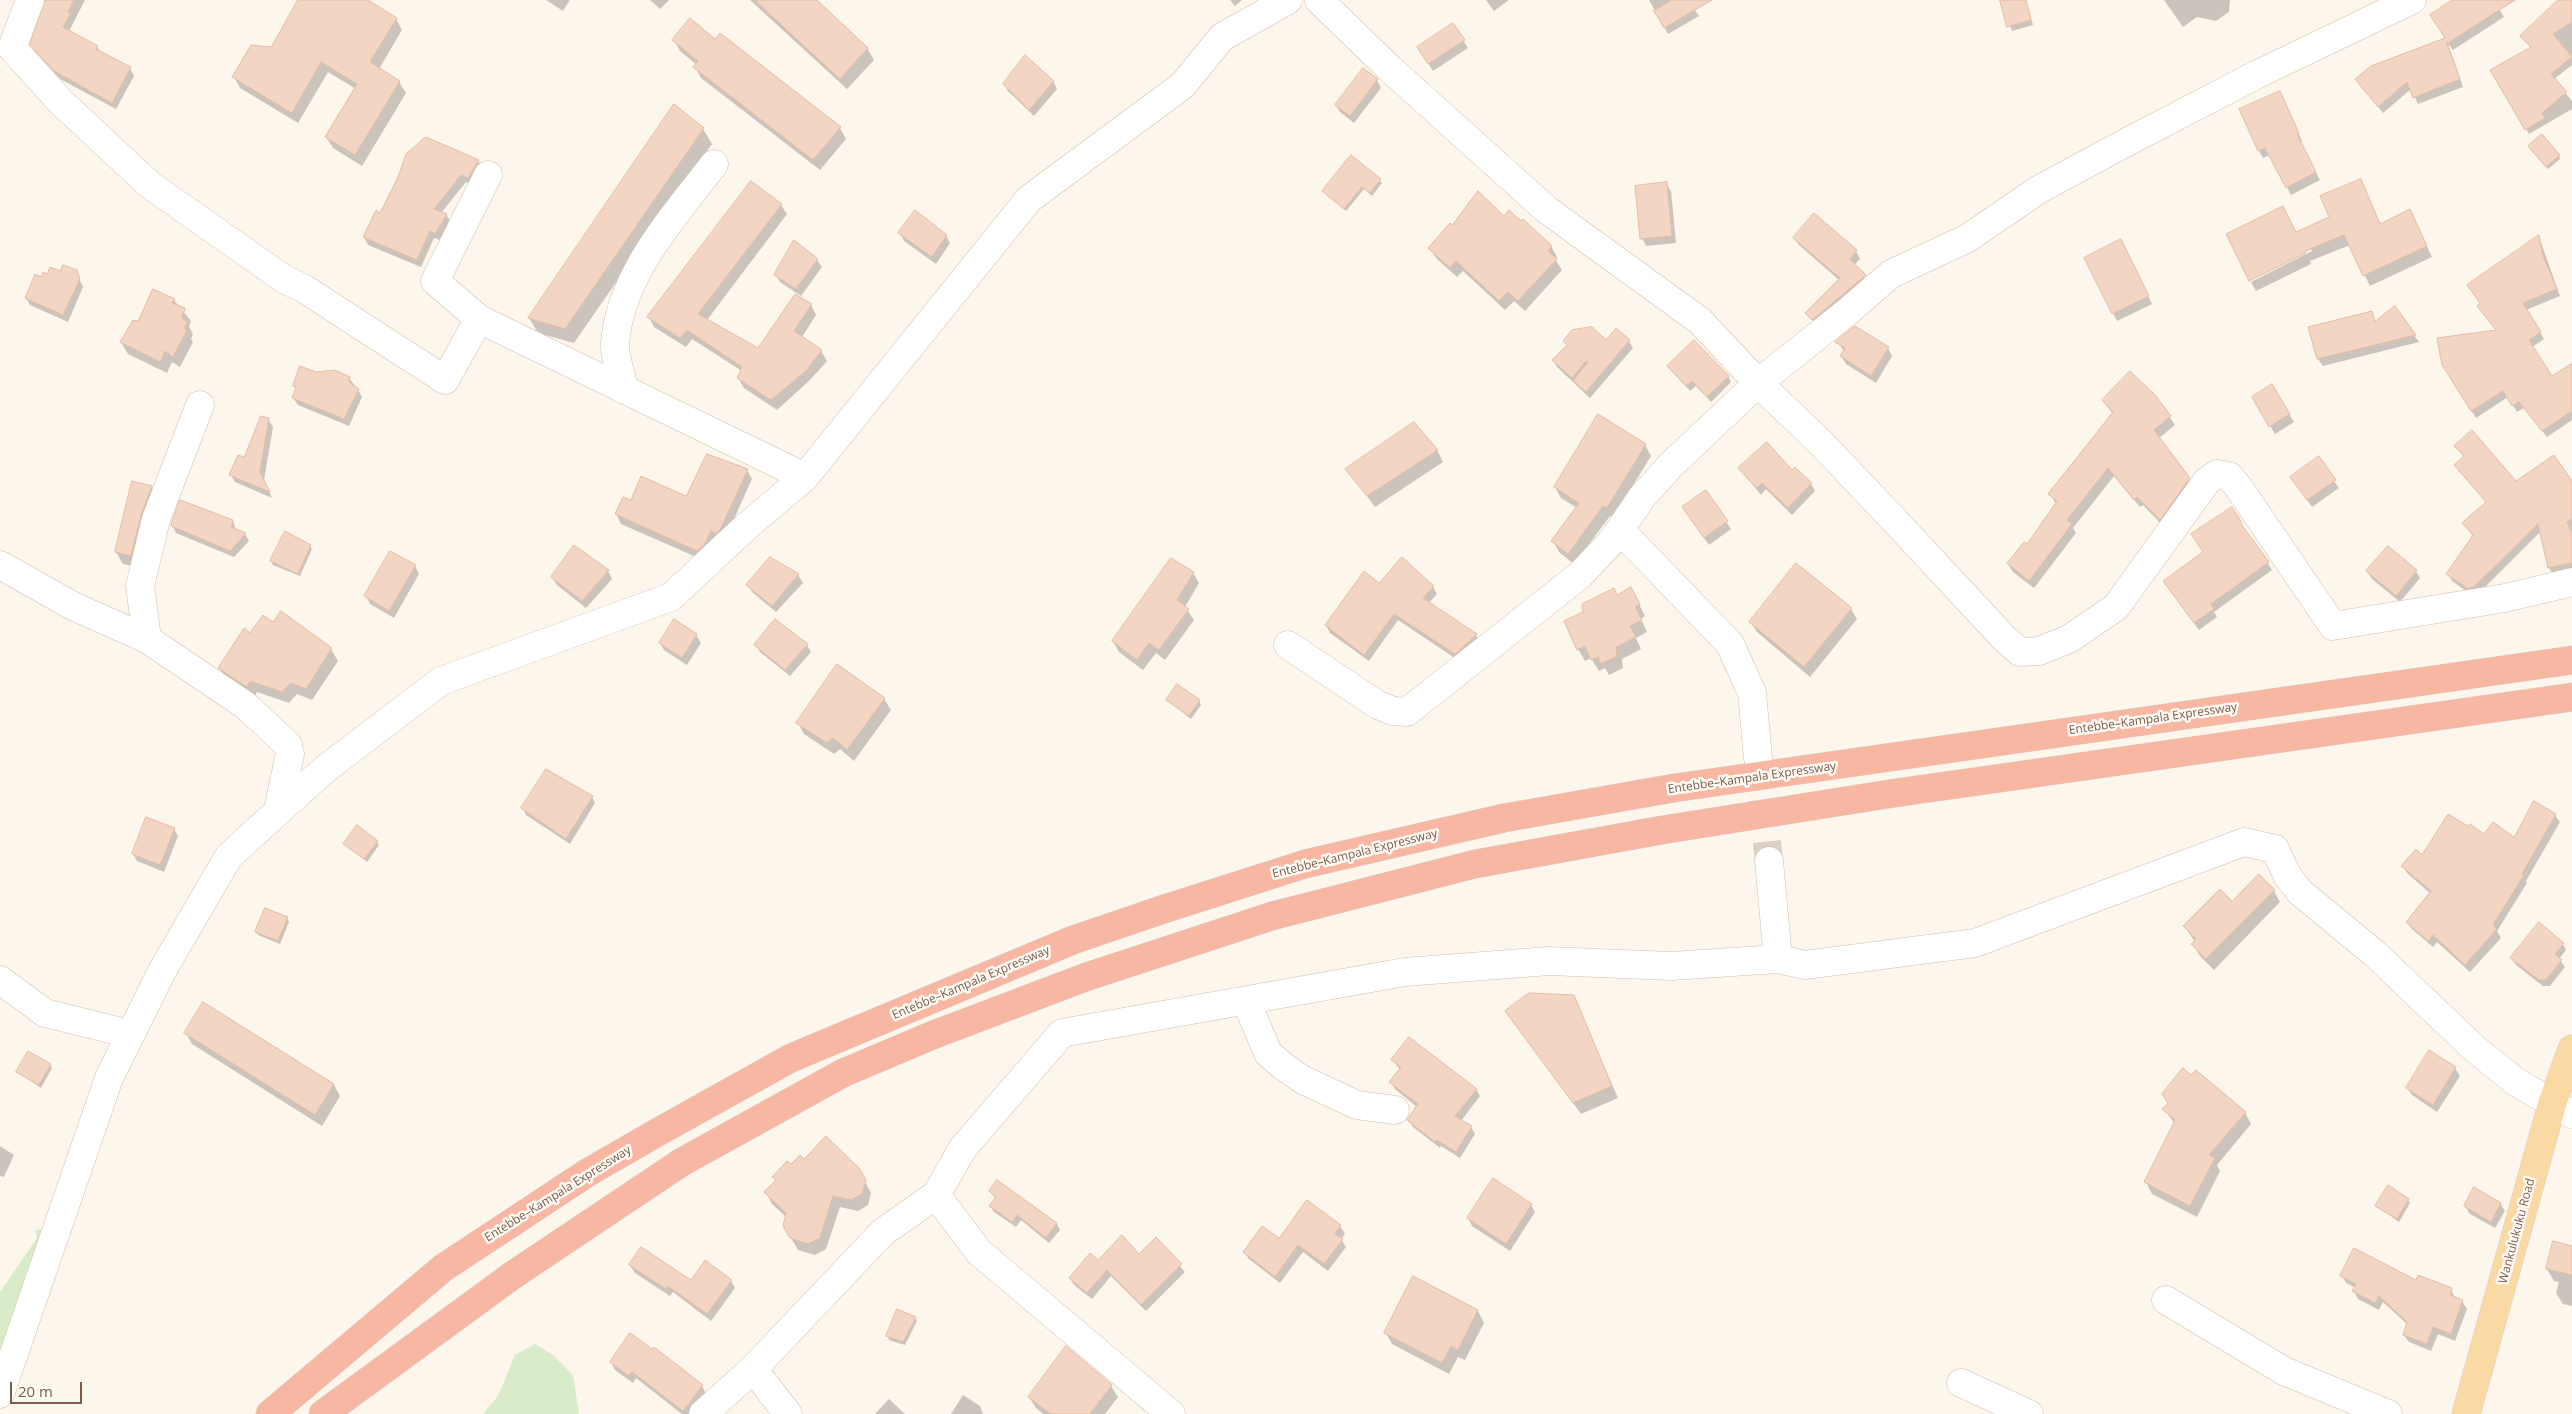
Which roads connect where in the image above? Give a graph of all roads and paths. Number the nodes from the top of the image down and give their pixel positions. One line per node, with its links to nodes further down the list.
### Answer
1 (30, 0): 7 (street)
2 (1288, 0): 11 (street)
3 (1319, 0): 8 (street)
4 (2412, 0): 8 (street)
5 (714, 164): 9 (street)
6 (488, 174): 7 (street)
7 (479, 319): 9 (street)
8 (1758, 383): 12 (street); 14 (street)
9 (624, 390): 11 (street)
10 (200, 405): 15 (street)
11 (805, 477): 20 (street)
12 (1620, 530): 16 (street); 19 (street)
13 (0, 565): 15 (street)
14 (2572, 582)
15 (147, 638): 20 (street)
16 (1288, 646)
17 (2572, 660): 34 (highway, Entebbe–Kampala Expressway)
18 (2572, 697): 35 (highway)
19 (1758, 758)
20 (278, 810): 25 (street)
21 (1769, 861): 22 (street)
22 (1778, 959): 24 (street); 27 (street)
23 (0, 980): 25 (street)
24 (1246, 1000): 28 (street); 29 (street)
25 (130, 1034): 33 (street)
26 (2572, 1049): 27 (main road, Wankulukuku Road)
27 (2562, 1107): 41 (main road, Wankulukuku Road)
28 (1395, 1110)
29 (936, 1194): 31 (street); 38 (street)
30 (2166, 1300): 40 (street)
31 (753, 1369): 36 (street); 37 (street)
32 (1961, 1382): 39 (street)
33 (0, 1394)
34 (270, 1414)
35 (323, 1414)
36 (703, 1414)
37 (788, 1414)
38 (1171, 1414)
39 (2029, 1414)
40 (2388, 1414)
41 (2466, 1414)

